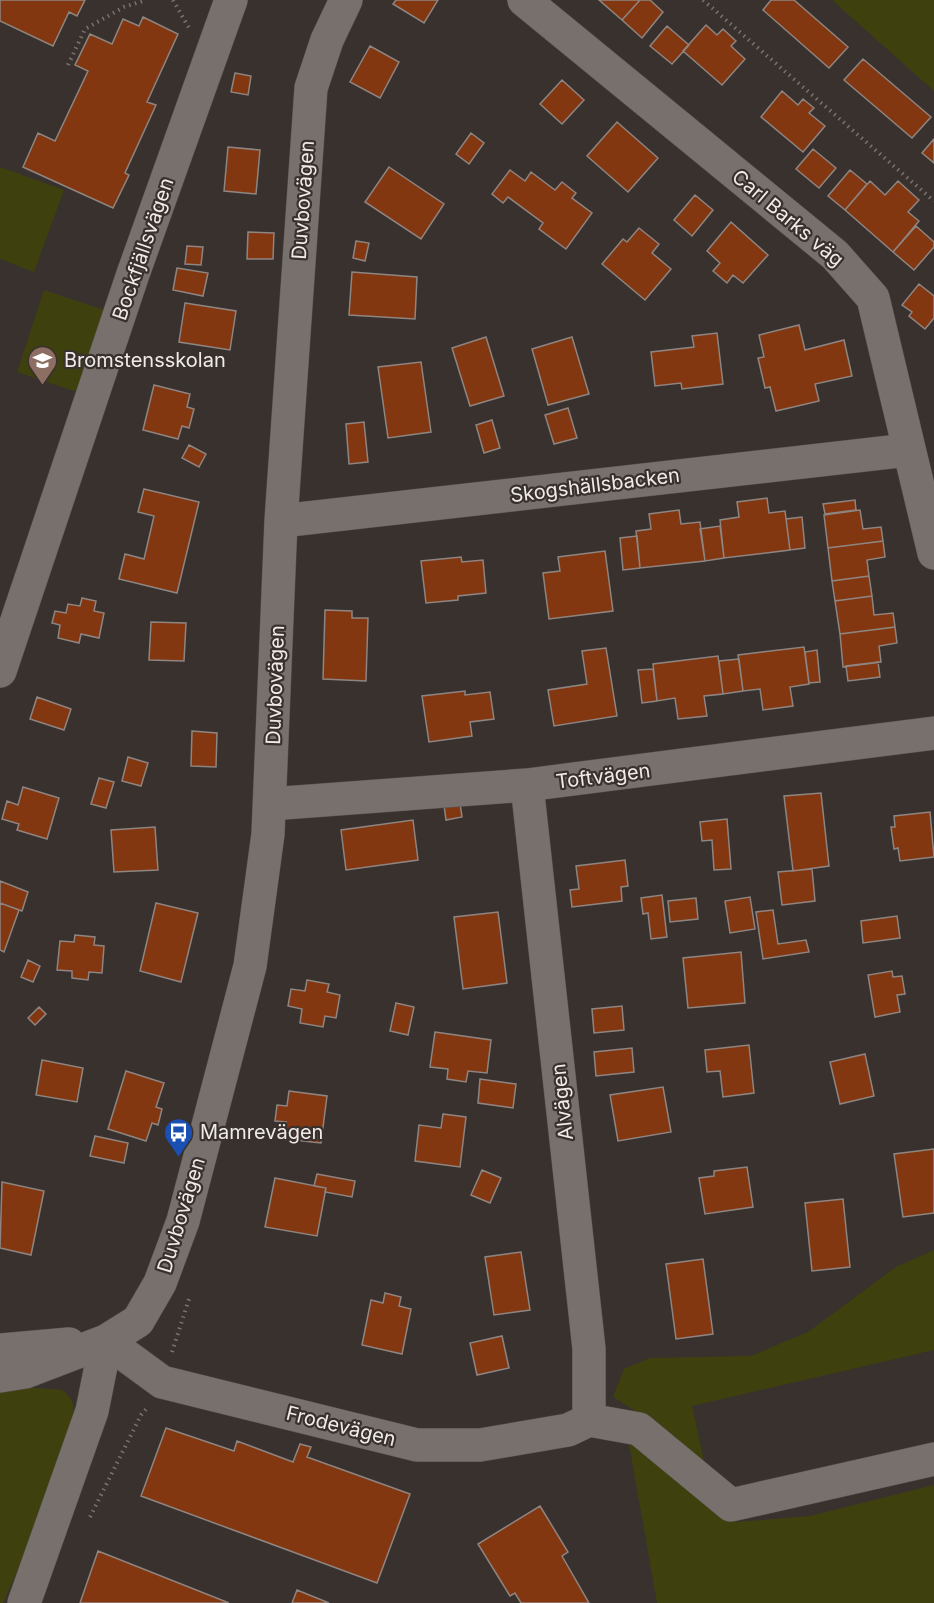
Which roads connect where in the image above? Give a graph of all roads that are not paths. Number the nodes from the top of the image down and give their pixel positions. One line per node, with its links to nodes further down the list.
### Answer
1 (231, 0): 7 (street, Bockfjällsvägen)
2 (346, 0): 5 (street, Duvbovägen)
3 (524, 0): 4 (street, Carl Barks väg)
4 (908, 450): 5 (street, Skogshällsbacken); 6 (street, Carl Barks väg)
5 (281, 521): 10 (street, Duvbovägen)
6 (934, 553)
7 (0, 671)
8 (934, 733): 9 (street, Toftvägen)
9 (527, 785): 10 (street, Toftvägen); 14 (street, Alvägen)
10 (270, 804): 11 (street, Duvbovägen)
11 (106, 1341): 12 (street, Duvbovägen); 13 (street, Duvbovägen); 14 (street, Frodevägen); 16 (street)
12 (0, 1350)
13 (0, 1376)
14 (589, 1420): 15 (street)
15 (934, 1459)
16 (24, 1603)

